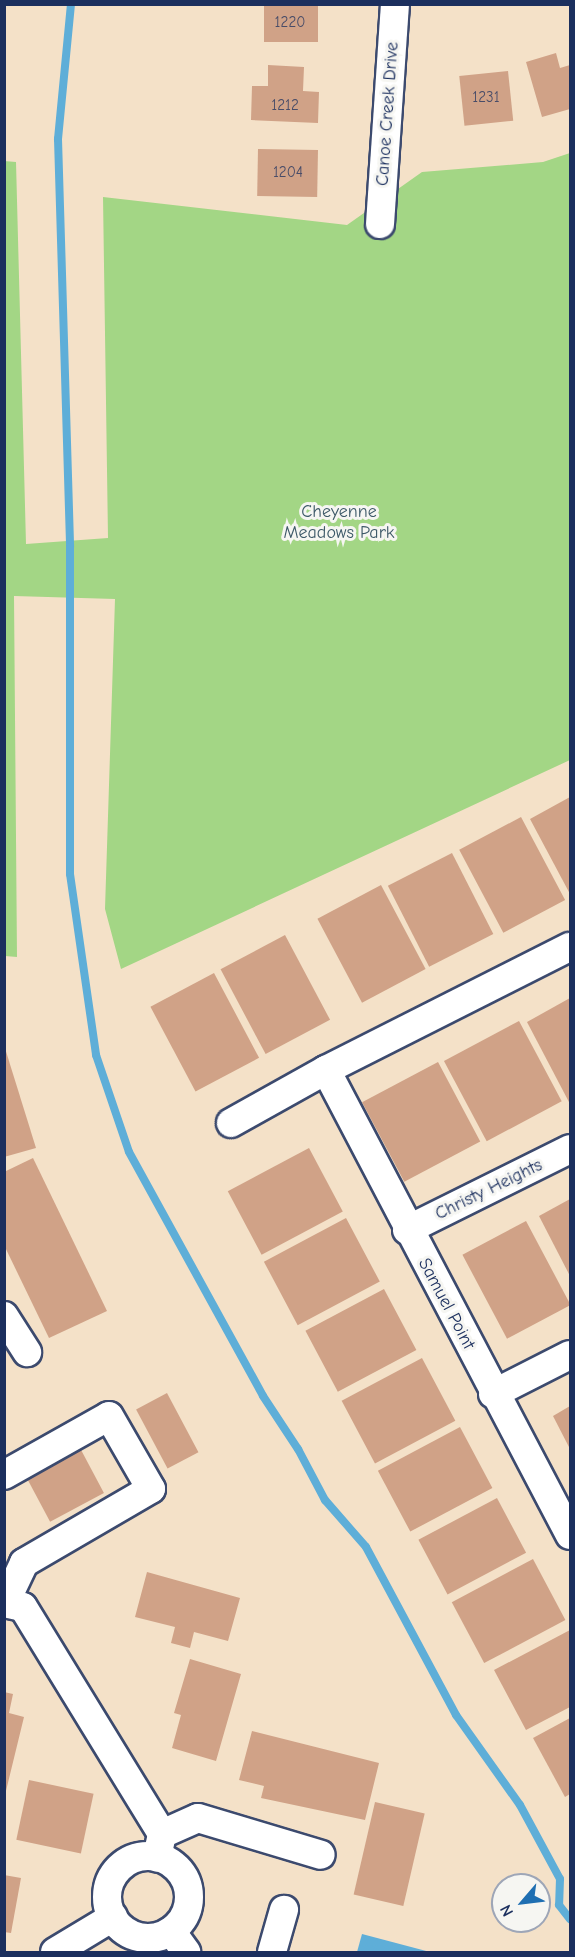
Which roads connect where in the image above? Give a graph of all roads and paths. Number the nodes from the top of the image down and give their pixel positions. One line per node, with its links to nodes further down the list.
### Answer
1 (395, 4): 2 (street, Canoe Creek Drive)
2 (380, 224)
3 (570, 947): 4 (street)
4 (326, 1070): 5 (street); 7 (street, Samuel Point)
5 (231, 1124)
6 (570, 1149): 7 (street, Christy Heights)
7 (407, 1230): 11 (street, Samuel Point)
8 (4, 1316): 9 (street)
9 (27, 1352)
10 (570, 1355): 11 (street)
11 (493, 1394): 13 (street, Samuel Point)
12 (4, 1475): 14 (street)
13 (570, 1535)
14 (5, 1603): 15 (street)
15 (160, 1845): 16 (street); 18 (street); 19 (street)
16 (321, 1855)
17 (284, 1910): 21 (street)
18 (113, 1917): 19 (street); 20 (street)
19 (179, 1942)
20 (55, 1953)
21 (272, 1953)

